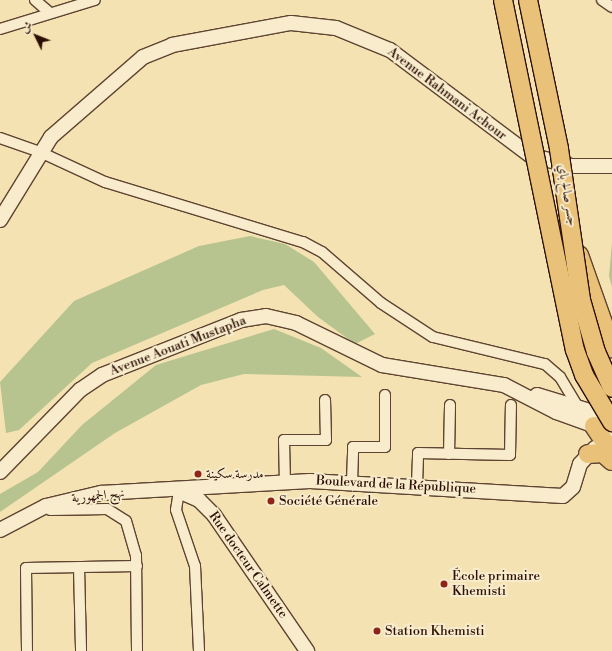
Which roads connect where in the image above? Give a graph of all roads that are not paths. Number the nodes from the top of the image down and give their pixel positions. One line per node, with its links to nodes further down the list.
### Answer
1 (36, 0): 7 (street)
2 (96, 0): 7 (street)
3 (503, 0): 23 (highway, bridge)
4 (528, 0): 13 (highway, جسر صالح باي, bridge)
5 (602, 0): 6 (street)
6 (612, 7)
7 (50, 12): 8 (street)
8 (0, 29)
9 (0, 138): 10 (street)
10 (40, 152): 11 (main road, Avenue Rahmani Achour); 12 (main road, Avenue Rahmani Achour); 21 (street)
11 (612, 166)
12 (0, 220)
13 (576, 248): 14 (highway); 16 (highway, جسر صالح باي, bridge)
14 (612, 347)
15 (504, 385): 21 (main road); 24 (main road, Avenue Aouati Mustapha); 28 (main road, Avenue Aouati Mustapha)
16 (612, 388)
17 (386, 395): 30 (street)
18 (325, 400): 29 (street)
19 (450, 405): 25 (street)
20 (511, 405): 25 (street)
21 (577, 406): 22 (main road); 24 (street)
22 (612, 418)
23 (612, 422)
24 (607, 438): 26 (main road)
25 (449, 454): 31 (street)
26 (588, 454): 27 (highway); 31 (main road, Boulevard de la République)
27 (612, 461)
28 (0, 472)
29 (285, 482): 30 (main road, Boulevard de la République); 32 (main road, Boulevard de la République)
30 (352, 482): 31 (main road, Boulevard de la République)
31 (417, 485)
32 (179, 491): 33 (main road, نهج الجمهورية); 40 (street); 41 (main road, Rue docteur Calmette)
33 (39, 510): 34 (main road, نهج الجمهورية); 35 (street)
34 (0, 530)
35 (137, 566): 36 (street); 39 (street)
36 (79, 567): 37 (street); 38 (street)
37 (27, 651)
38 (81, 651)
39 (137, 651)
40 (199, 651)
41 (307, 651)

